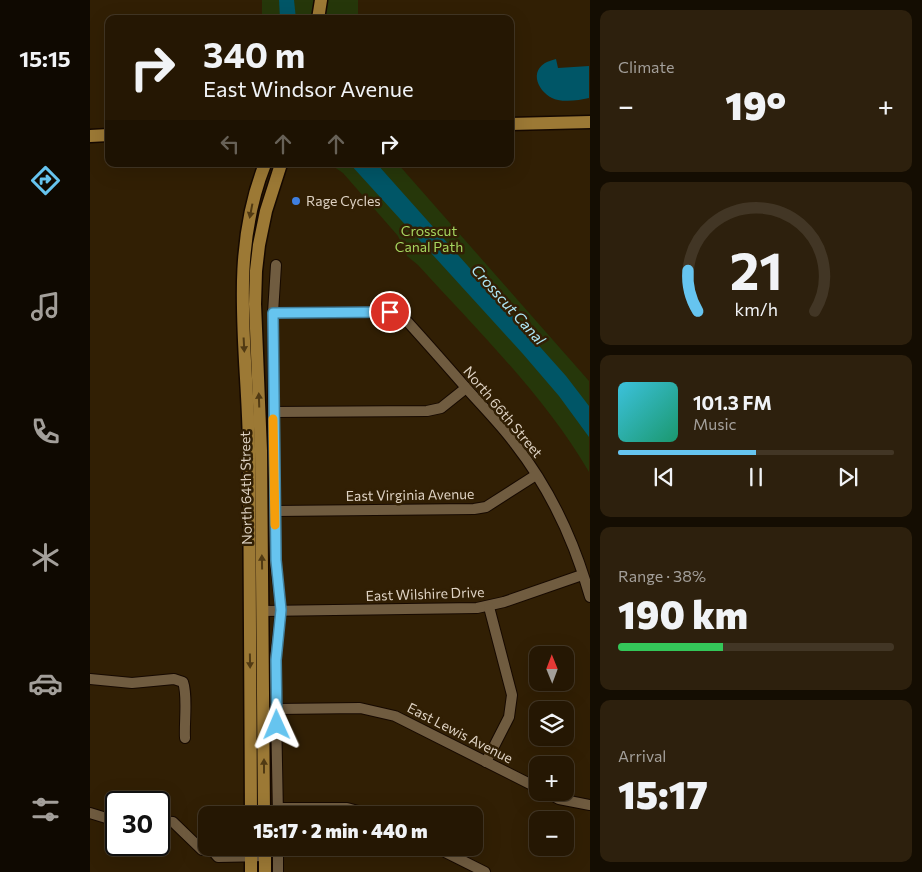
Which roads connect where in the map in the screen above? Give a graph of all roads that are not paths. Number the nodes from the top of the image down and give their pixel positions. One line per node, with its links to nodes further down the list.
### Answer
1 (321, 0): 2 (main road)
2 (319, 15)
3 (590, 122): 4 (main road)
4 (514, 124)
5 (105, 135): 6 (main road)
6 (90, 136)
7 (264, 167): 10 (main road, North 64th Street, one-way to 10)
8 (280, 167): 11 (main road, North 64th Street)
9 (276, 264): 12 (street, North 64th Street)
10 (242, 296): 11 (main road); 22 (main road, North 64th Street, one-way to 22)
11 (255, 297): 21 (main road, North 64th Street, one-way to 11)
12 (273, 313): 13 (street, North 66th Street); 14 (street, North 64th Street)
13 (466, 388): 14 (street); 15 (street, North 66th Street)
14 (273, 412): 16 (street, North 64th Street)
15 (536, 475): 16 (street, East Virginia Avenue); 17 (street, North 66th Street)
16 (275, 511): 20 (street, North 64th Street)
17 (582, 575): 18 (street, North 66th Street); 19 (street, East Wilshire Drive)
18 (590, 597)
19 (489, 607): 20 (street, East Wilshire Drive); 26 (street)
20 (281, 610): 21 (street, East Wilshire Drive); 24 (street, North 64th Street)
21 (263, 611): 22 (main road); 31 (main road, North 64th Street, one-way to 21)
22 (249, 612): 30 (main road, North 64th Street, one-way to 30)
23 (90, 679): 25 (street)
24 (277, 709): 26 (street, East Lewis Avenue); 32 (street, North 64th Street)
25 (185, 738)
26 (486, 762): 27 (street, East Lewis Avenue)
27 (529, 784)
28 (571, 801): 29 (street)
29 (590, 804)
30 (251, 806)
31 (264, 806)
32 (278, 806)
33 (90, 812): 34 (street)
34 (105, 817)
35 (170, 822): 36 (street)
36 (198, 846)
37 (217, 856): 38 (street)
38 (229, 856)
39 (251, 856): 43 (main road)
40 (265, 856): 44 (main road)
41 (278, 856): 45 (street)
42 (453, 856): 46 (street)
43 (251, 872)
44 (265, 872)
45 (278, 872)
46 (485, 872)

